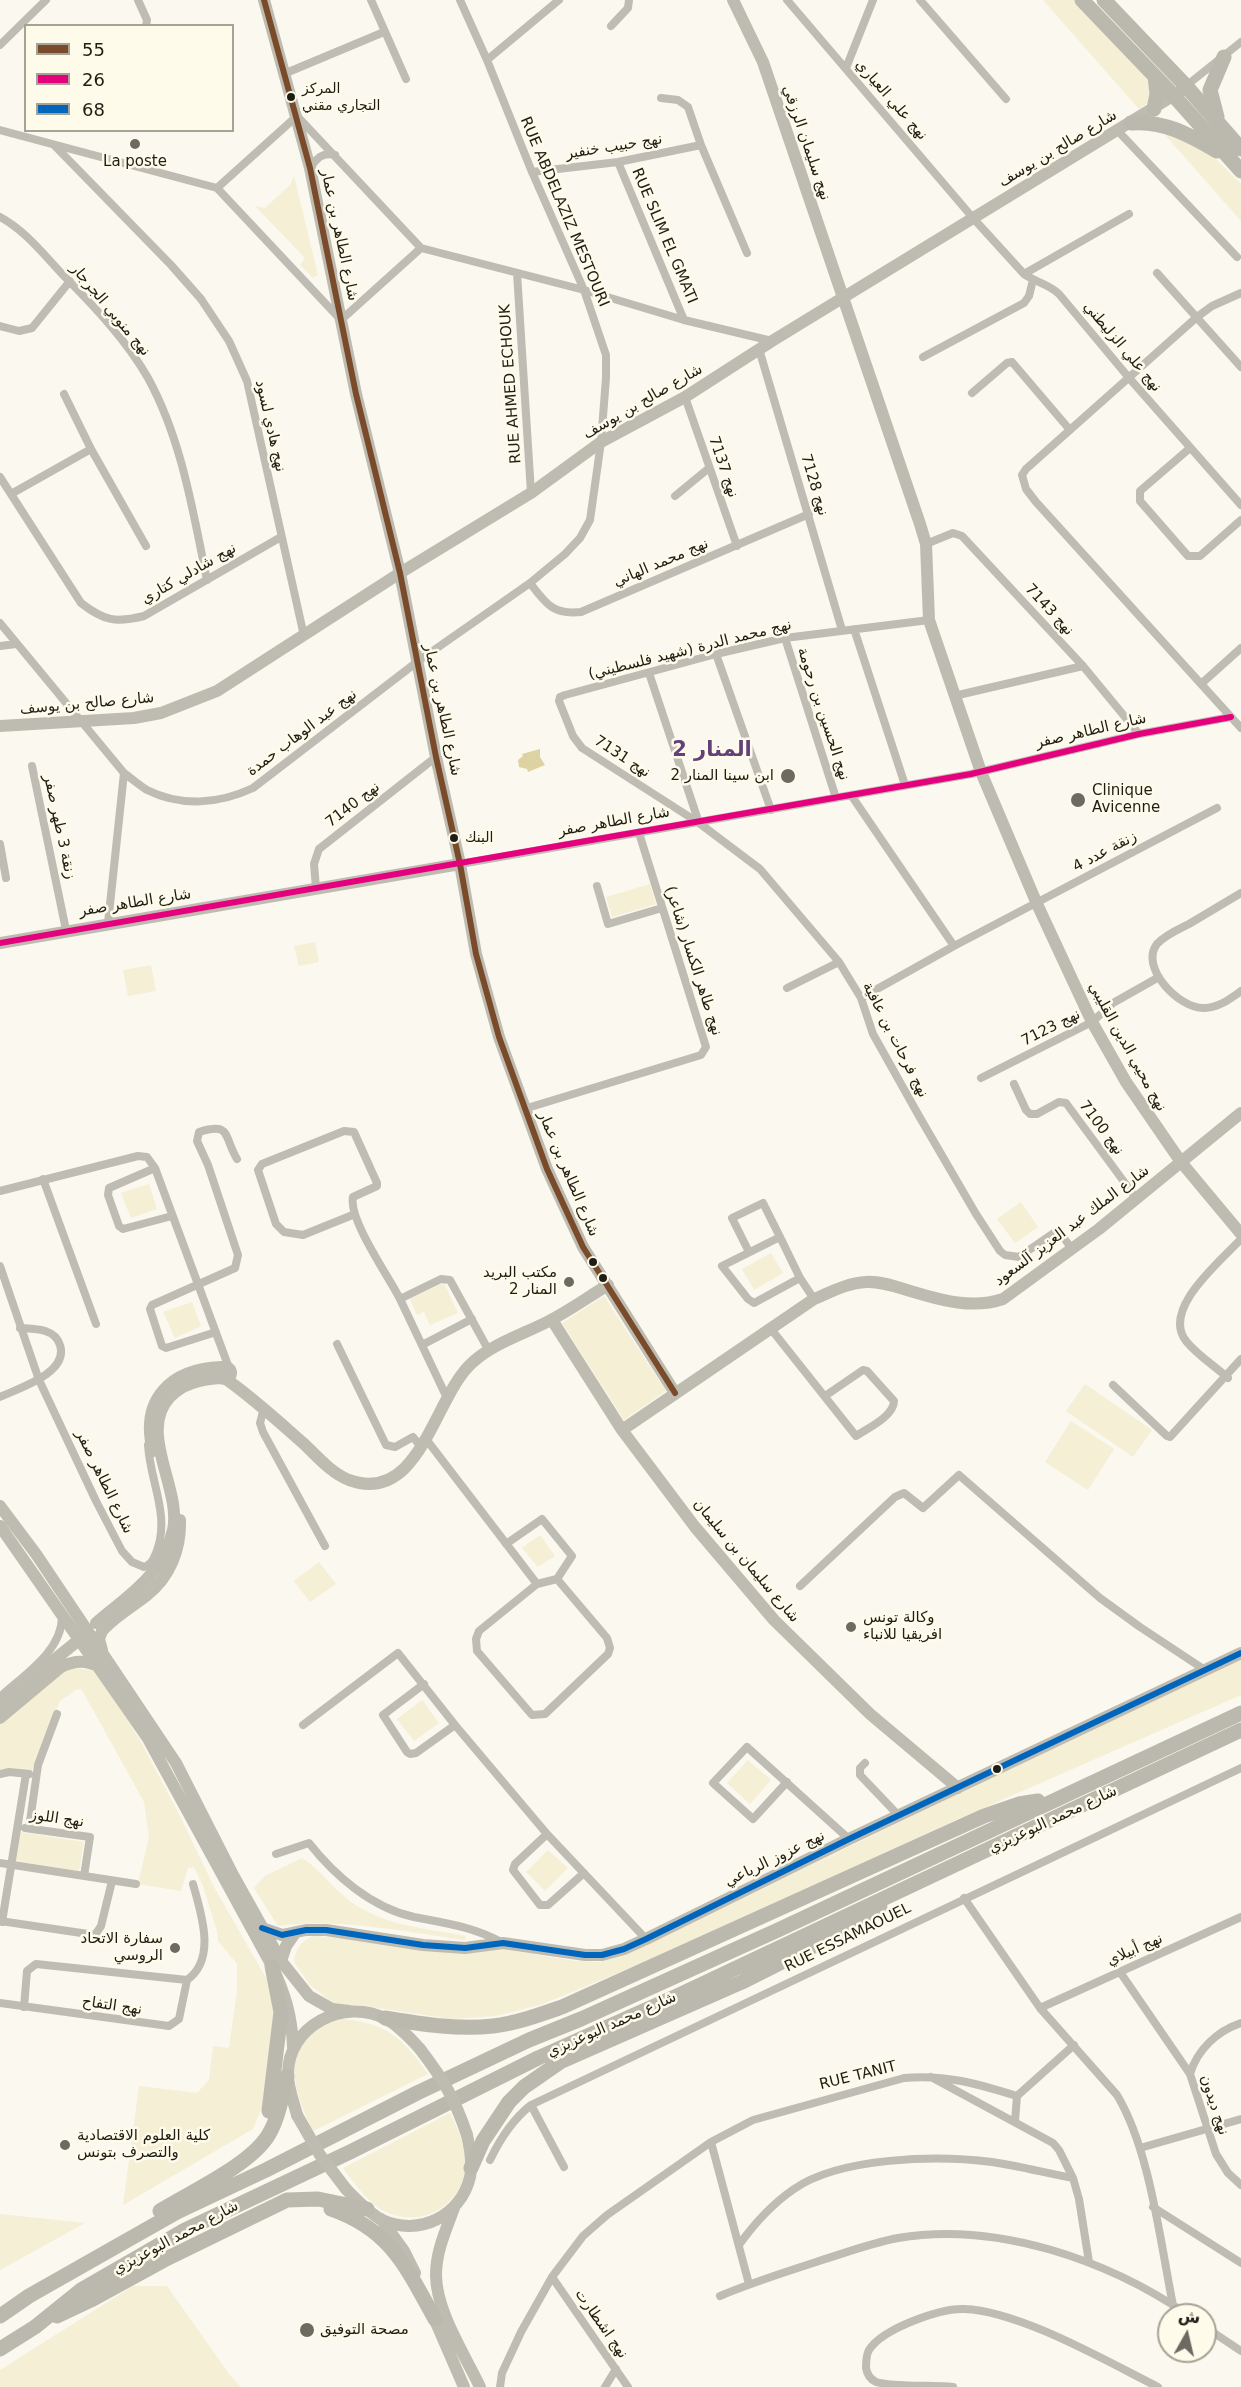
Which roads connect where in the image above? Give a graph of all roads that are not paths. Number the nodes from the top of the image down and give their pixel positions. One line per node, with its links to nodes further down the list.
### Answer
1 (46, 0): 19 (street)
2 (138, 0): 15 (street)
3 (264, 0): 23 (street, شارع الطاهر بن عمار)
4 (371, 0): 17 (street)
5 (460, 0): 21 (street, RUE ABDELAZIZ MESTOURI)
6 (559, 0): 14 (street)
7 (629, 0): 16 (street)
8 (733, 0): 55 (street, نهج سليمان الرزقي)
9 (787, 0): 22 (street, نهج علي العياري)
10 (873, 0): 22 (street)
11 (920, 0): 28 (street)
12 (1082, 0): 24 (highway)
13 (1104, 0): 26 (highway)
14 (550, 3): 21 (street)
15 (146, 24)
16 (611, 26)
17 (384, 32): 23 (street); 25 (street)
18 (1241, 42): 20 (street)
19 (0, 45)
20 (1224, 57): 26 (street); 32 (highway)
21 (487, 60): 40 (street, RUE ABDELAZIZ MESTOURI)
22 (846, 68): 44 (street, نهج علي العياري)
23 (286, 73): 30 (street, شارع الطاهر بن عمار)
24 (1155, 76): 26 (highway); 29 (highway)
25 (406, 79)
26 (1180, 91): 29 (street, شارع صالح بن يوسف); 32 (highway); 37 (highway)
27 (661, 98): 35 (street)
28 (1006, 99)
29 (1154, 109): 31 (street, شارع صالح بن يوسف)
30 (297, 116): 36 (street); 39 (street, شارع الطاهر بن عمار); 41 (street)
31 (1124, 126): 37 (highway); 44 (street, شارع صالح بن يوسف); 47 (street)
32 (1220, 126): 37 (highway)
33 (0, 130): 34 (street)
34 (54, 145): 41 (street); 80 (street, نهج هادي لسود)
35 (701, 146): 38 (street, نهج حبيب خنفير); 46 (street)
36 (335, 156): 39 (street); 45 (street)
37 (1238, 161)
38 (618, 162): 40 (street, نهج حبيب خنفير); 58 (street, RUE SLIM EL GMATI)
39 (310, 168): 57 (street, شارع الطاهر بن عمار)
40 (532, 172): 53 (street, RUE ABDELAZIZ MESTOURI)
41 (217, 188): 57 (street)
42 (1129, 214): 49 (street)
43 (0, 218): 52 (street, نهج منوبي الجرجار)
44 (973, 218): 49 (street, نهج علي الزليطني); 55 (street, شارع صالح بن يوسف)
45 (420, 248): 48 (street); 57 (street)
46 (747, 253)
47 (1237, 257)
48 (518, 273): 53 (street); 74 (street, RUE AHMED ECHOUK)
49 (1024, 273): 51 (street, نهج علي الزليطني)
50 (1157, 273): 56 (street)
51 (1033, 280): 62 (street); 64 (street, نهج علي الزليطني)
52 (70, 281): 59 (street); 85 (street, نهج منوبي الجرجار)
53 (584, 290): 58 (street); 69 (street, RUE ABDELAZIZ MESTOURI)
54 (1241, 293): 56 (street)
55 (843, 299): 60 (street, شارع صالح بن يوسف); 81 (street, نهج سليمان الرزقي)
56 (1197, 317): 63 (street); 64 (street)
57 (341, 320): 84 (street, شارع الطاهر بن عمار)
58 (684, 320): 60 (street)
59 (0, 326)
60 (772, 341): 61 (street, شارع صالح بن يوسف)
61 (759, 349): 67 (street, شارع صالح بن يوسف); 78 (street, نهج 7128)
62 (923, 357)
63 (1241, 367)
64 (1130, 379): 68 (street); 70 (street, نهج علي الزليطني)
65 (972, 393): 68 (street)
66 (63, 394): 71 (street)
67 (685, 397): 69 (street, شارع صالح بن يوسف); 72 (street, نهج 7137)
68 (1070, 430): 100 (street)
69 (601, 442): 74 (street, شارع صالح بن يوسف); 86 (street, RUE ABDELAZIZ MESTOURI)
70 (1190, 448): 77 (street, نهج علي الزليطني); 79 (street)
71 (91, 449): 75 (street); 82 (street)
72 (709, 468): 76 (street); 83 (street, نهج 7137)
73 (0, 477): 75 (street, نهج شادلي كتاري)
74 (531, 493): 84 (street, شارع صالح بن يوسف)
75 (11, 494): 85 (street, نهج شادلي كتاري)
76 (675, 496)
77 (1241, 505)
78 (809, 514): 83 (street, نهج محمد الهاني); 90 (street, نهج 7128)
79 (1241, 520)
80 (281, 537): 85 (street, نهج شادلي كتاري); 91 (street, نهج هادي لسود)
81 (926, 544): 87 (street, نهج سليمان الرزقي); 98 (street, نهج 7143)
82 (146, 546)
83 (737, 546): 86 (street, نهج محمد الهاني)
84 (400, 573): 91 (street, شارع صالح بن يوسف); 97 (street, شارع الطاهر بن عمار)
85 (207, 580)
86 (530, 583): 97 (street, نهج عبد الوهاب حمدة)
87 (929, 620): 89 (street, نهج محمد الدرة (شهيد فلسطيني)); 102 (street, نهج محيي الدين القليبي)
88 (0, 623): 93 (street, نهج عبد الوهاب حمدة)
89 (854, 629): 90 (street, نهج محمد الدرة (شهيد فلسطيني)); 112 (street)
90 (842, 630): 92 (street, نهج محمد الدرة (شهيد فلسطيني))
91 (304, 636): 104 (street, شارع صالح بن يوسف)
92 (784, 638): 96 (street, نهج محمد الدرة (شهيد فلسطيني)); 114 (street, نهج الحسين بن رحومة)
93 (16, 644): 94 (street); 104 (street, نهج عبد الوهاب حمدة)
94 (0, 646)
95 (1241, 648): 100 (street)
96 (716, 654): 99 (street, نهج محمد الدرة (شهيد فلسطيني)); 116 (street)
97 (417, 662): 108 (street, شارع الطاهر بن عمار); 111 (street, نهج عبد الوهاب حمدة)
98 (1083, 666): 102 (street); 107 (street, نهج 7143)
99 (649, 673): 101 (street, نهج محمد الدرة (شهيد فلسطيني)); 117 (street)
100 (1201, 684): 103 (street)
101 (565, 694): 117 (street, نهج 7131)
102 (954, 696): 110 (street, نهج محيي الدين القليبي)
103 (1231, 717): 106 (street); 107 (street, شارع الطاهر صفر)
104 (81, 721): 105 (street, شارع صالح بن يوسف); 111 (street, نهج عبد الوهاب حمدة)
105 (0, 726)
106 (1241, 728)
107 (1139, 734): 110 (street, شارع الطاهر صفر)
108 (436, 757): 120 (street, شارع الطاهر بن عمار); 123 (street, نهج 7140)
109 (32, 766): 128 (street, زنقة 3 طهر صفر)
110 (981, 772): 112 (street, شارع الطاهر صفر); 125 (street, نهج محيي الدين القليبي)
111 (124, 773): 127 (street)
112 (905, 785): 113 (street, شارع الطاهر صفر)
113 (851, 795): 114 (street, شارع الطاهر صفر); 130 (street)
114 (836, 798): 116 (street, شارع الطاهر صفر)
115 (1216, 808): 125 (street, زنقة عدد 4)
116 (771, 810): 117 (street, شارع الطاهر صفر)
117 (699, 823): 118 (street, شارع الطاهر صفر); 131 (street, نهج فرحات بن عافية)
118 (639, 833): 120 (street, شارع الطاهر صفر); 126 (street, نهج طاهر الكسار (شاعر))
119 (0, 844): 121 (street)
120 (460, 864): 123 (street, شارع الطاهر صفر); 139 (street, شارع الطاهر بن عمار)
121 (6, 878)
122 (597, 886): 126 (street)
123 (316, 888): 127 (street, شارع الطاهر صفر)
124 (1241, 893): 132 (street)
125 (1037, 904): 130 (street, زنقة عدد 4); 136 (street, نهج محيي الدين القليبي)
126 (662, 908): 139 (street, نهج طاهر الكسار (شاعر))
127 (108, 924): 128 (street, شارع الطاهر صفر)
128 (66, 930): 129 (street, شارع الطاهر صفر)
129 (0, 943)
130 (954, 946): 135 (street, زنقة عدد 4)
131 (839, 962): 133 (street); 135 (street, نهج فرحات بن عافية)
132 (1159, 977): 134 (street); 136 (street, نهج 7123)
133 (787, 988)
134 (1241, 991)
135 (861, 998): 154 (street, نهج فرحات بن عافية)
136 (1092, 1022): 137 (street, نهج 7123); 142 (street, نهج محيي الدين القليبي)
137 (981, 1078)
138 (1014, 1084): 147 (street, نهج 7100)
139 (524, 1109): 159 (street, شارع الطاهر بن عمار)
140 (1241, 1113): 142 (street, شارع الملك عبد العزيز آلسعود)
141 (237, 1159): 158 (street)
142 (1180, 1162): 146 (street, نهج محيي الدين القليبي); 147 (street, شارع الملك عبد العزيز آلسعود)
143 (155, 1168): 144 (street); 149 (street); 149 (street)
144 (43, 1179): 145 (street); 164 (street)
145 (0, 1191)
146 (1208, 1195): 150 (street, نهج محيي الدين القليبي); 151 (street, نهج محيي الدين القليبي)
147 (1136, 1198): 154 (street, شارع الملك عبد العزيز آلسعود)
148 (355, 1214): 148 (street); 160 (street)
149 (172, 1216): 158 (street)
150 (1241, 1225)
151 (1241, 1234)
152 (780, 1237): 155 (street); 155 (street); 157 (street)
153 (1241, 1239): 173 (street)
154 (1072, 1249): 161 (street, شارع الملك عبد العزيز آلسعود)
155 (749, 1252): 157 (street)
156 (0, 1266): 165 (street, شارع الطاهر صفر)
157 (800, 1278): 161 (street)
158 (198, 1285): 167 (street); 167 (street)
159 (608, 1286): 163 (street); 176 (street, شارع الطاهر بن عمار)
160 (400, 1299): 162 (street); 169 (street)
161 (813, 1299): 166 (street, شارع الملك عبد العزيز آلسعود)
162 (472, 1319): 169 (street); 170 (street)
163 (552, 1320): 170 (street); 181 (street, شارع سليمان بن سليمان)
164 (96, 1324)
165 (20, 1328): 174 (street, شارع الطاهر صفر); 174 (street)
166 (771, 1329): 176 (street, شارع الملك عبد العزيز آلسعود); 178 (street)
167 (216, 1332): 172 (street)
168 (337, 1344): 183 (street)
169 (422, 1345): 179 (street)
170 (489, 1351): 179 (street)
171 (1241, 1359): 173 (street)
172 (225, 1372): 180 (street); 182 (street); 184 (street)
173 (1227, 1376): 175 (street)
174 (39, 1380): 177 (street); 182 (street, شارع الطاهر صفر)
175 (1113, 1386)
176 (675, 1394): 181 (street, شارع الملك عبد العزيز آلسعود)
177 (0, 1396)
178 (825, 1396): 178 (street)
179 (447, 1398): 183 (street)
180 (264, 1408): 183 (street); 189 (street)
181 (622, 1430): 214 (street, شارع سليمان بن سليمان)
182 (149, 1432): 187 (street)
183 (423, 1443): 188 (street)
184 (164, 1464): 187 (street); 197 (street)
185 (0, 1506): 197 (street)
186 (1, 1528): 193 (street)
187 (169, 1540): 194 (street)
188 (506, 1544): 190 (street); 191 (street)
189 (325, 1546)
190 (556, 1579): 191 (street); 191 (street)
191 (537, 1584)
192 (800, 1587): 198 (street)
193 (62, 1613): 197 (street); 200 (street)
194 (96, 1623)
195 (75, 1644): 201 (street)
196 (1241, 1653): 198 (street, نهج عزوز الرباعي)
197 (102, 1662): 204 (street); 233 (street); 237 (street)
198 (1205, 1670): 214 (street, نهج عزوز الرباعي)
199 (424, 1684): 205 (street); 206 (street); 206 (street)
200 (0, 1697)
201 (0, 1704)
202 (1241, 1713): 215 (highway, شارع محمد البوعزيزي)
203 (57, 1714): 212 (street)
204 (0, 1718)
205 (303, 1725)
206 (455, 1725): 219 (street)
207 (1241, 1730): 229 (highway, شارع محمد البوعزيزي)
208 (865, 1763): 216 (street)
209 (1241, 1768): 230 (street, RUE ESSAMAOUEL)
210 (0, 1774): 211 (street)
211 (26, 1774): 212 (street); 217 (street)
212 (36, 1775): 218 (street)
213 (787, 1782): 213 (street); 220 (street)
214 (958, 1788): 216 (street, نهج عزوز الرباعي)
215 (1055, 1799): 244 (highway); 274 (highway, شارع محمد البوعزيزي)
216 (900, 1816): 220 (street, نهج عزوز الرباعي)
217 (17, 1827): 218 (street, نهج اللوز); 223 (street)
218 (29, 1828): 225 (street, نهج اللوز)
219 (547, 1834): 224 (street); 224 (street)
220 (849, 1839): 235 (street, نهج عزوز الرباعي)
221 (276, 1854): 236 (street)
222 (0, 1863): 223 (street)
223 (11, 1864): 225 (street); 232 (street)
224 (584, 1873): 235 (street)
225 (84, 1876): 226 (street)
226 (112, 1881): 227 (street); 232 (street)
227 (135, 1884)
228 (193, 1884): 239 (street, نهج التفاح)
229 (895, 1894): 260 (highway); 280 (highway, شارع محمد البوعزيزي)
230 (964, 1898): 242 (street); 252 (street, RUE ESSAMAOUEL)
231 (1241, 1917): 238 (street, نهج أبيلاي)
232 (1, 1922)
233 (262, 1928): 234 (street, نهج عزوز الرباعي); 237 (street)
234 (295, 1933): 236 (street, نهج عزوز الرباعي); 237 (street)
235 (646, 1939): 236 (street, نهج عزوز الرباعي)
236 (503, 1943)
237 (276, 1963): 243 (street); 247 (street); 259 (highway)
238 (1120, 1972): 242 (street, نهج أبيلاي); 248 (street, نهج ديدون)
239 (187, 1980): 241 (street, نهج التفاح); 241 (street)
240 (0, 2003): 241 (street, نهج التفاح)
241 (24, 2007)
242 (1040, 2008): 246 (street)
243 (349, 2011): 244 (street); 247 (street)
244 (385, 2018): 260 (street, bridge)
245 (1241, 2023): 248 (street)
246 (1074, 2045): 251 (street); 257 (street)
247 (293, 2047): 250 (street)
248 (1190, 2074): 255 (street, نهج ديدون)
249 (927, 2075): 251 (street, RUE TANIT); 254 (street); 256 (street, RUE TANIT)
250 (287, 2076): 259 (highway); 267 (street, bridge)
251 (1017, 2096): 254 (street)
252 (531, 2105): 258 (street, RUE ESSAMAOUEL); 261 (street)
253 (1241, 2119): 255 (street)
254 (1015, 2121): 262 (street)
255 (1207, 2130): 257 (street); 263 (street, نهج ديدون)
256 (711, 2142): 269 (street); 272 (street, RUE TANIT)
257 (1140, 2148): 265 (street)
258 (490, 2160)
259 (239, 2163): 274 (highway)
260 (471, 2168): 264 (street)
261 (564, 2168)
262 (1073, 2178): 269 (street); 270 (street)
263 (1241, 2185)
264 (454, 2207): 268 (street); 286 (street)
265 (1153, 2207): 271 (street); 277 (street)
266 (268, 2208): 267 (highway); 279 (highway); 280 (highway)
267 (367, 2209): 268 (street)
268 (381, 2219): 279 (street)
269 (739, 2245): 273 (street)
270 (1089, 2262): 273 (street); 276 (street)
271 (1241, 2263)
272 (552, 2277): 284 (street, نهج اشطارت); 287 (street, RUE TANIT)
273 (749, 2284): 275 (street)
274 (29, 2296): 278 (highway, شارع محمد البوعزيزي)
275 (720, 2296)
276 (1169, 2303)
277 (1173, 2303)
278 (0, 2316)
279 (435, 2319): 285 (street)
280 (35, 2327): 282 (highway, شارع محمد البوعزيزي)
281 (1217, 2335): 283 (street)
282 (0, 2349)
283 (1241, 2351)
284 (616, 2369): 288 (street); 289 (street, نهج اشطارت)
285 (464, 2387)
286 (480, 2387)
287 (500, 2387)
288 (605, 2387)
289 (628, 2387)
290 (953, 2387): 291 (street)
291 (1158, 2387)

